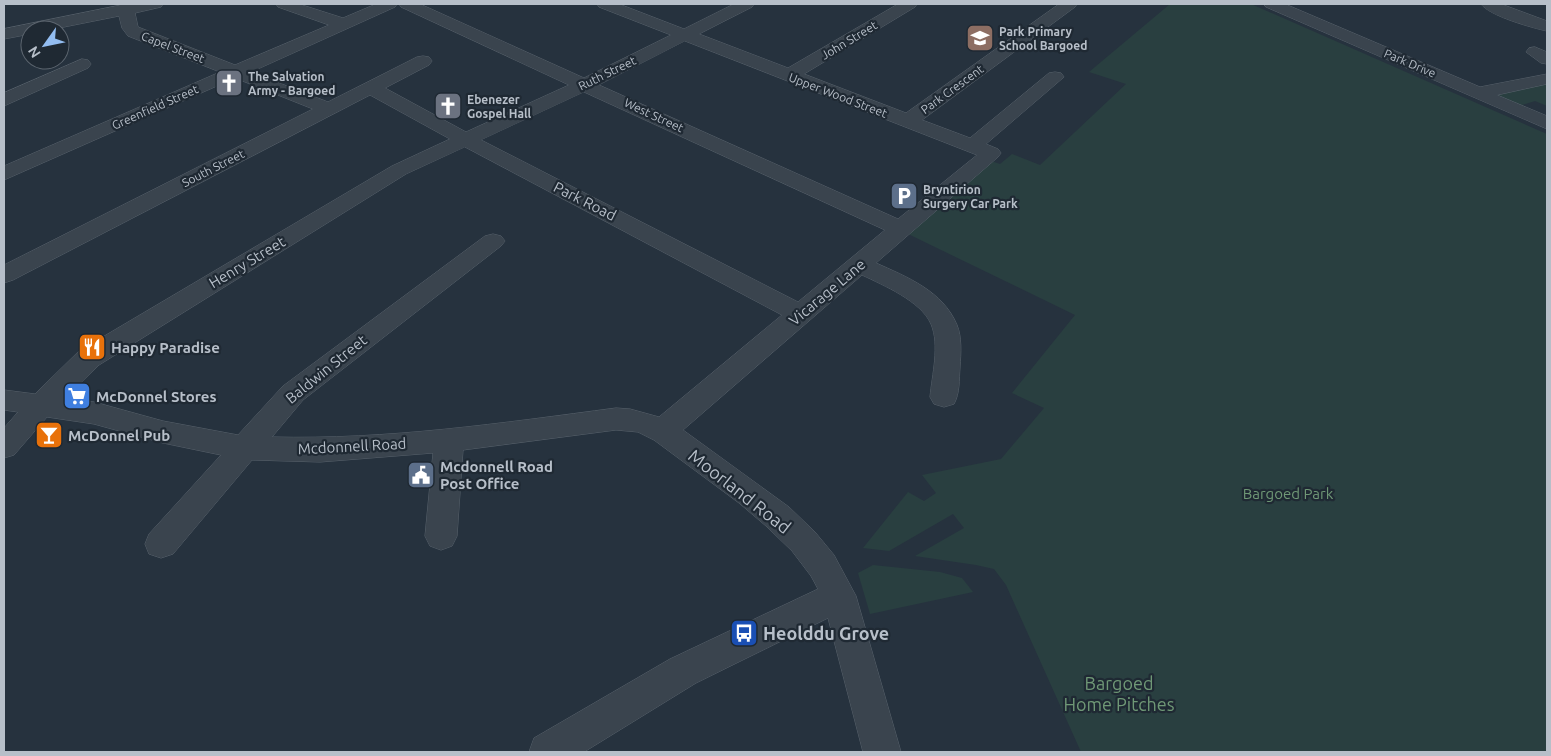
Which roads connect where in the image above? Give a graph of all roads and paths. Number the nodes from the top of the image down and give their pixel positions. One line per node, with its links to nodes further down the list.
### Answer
1 (154, 4): 12 (street)
2 (284, 4): 14 (street)
3 (390, 4): 14 (street, Greenfield Street)
4 (407, 4): 24 (street, West Street)
5 (605, 4): 17 (street, Upper Wood Street)
6 (746, 4): 17 (street, Ruth Street)
7 (909, 4): 21 (street, John Street)
8 (1069, 4): 29 (street, Park Crescent)
9 (1272, 4): 13 (street, Park Drive)
10 (1489, 4): 15 (street)
11 (1319, 6): 13 (street)
12 (126, 9): 16 (street); 20 (street, Capel Street)
13 (1297, 14): 26 (street, Park Drive)
14 (343, 24): 20 (street, Greenfield Street)
15 (1547, 26)
16 (5, 34)
17 (685, 35): 21 (street, Upper Wood Street); 24 (street, Ruth Street)
18 (423, 61): 25 (street, South Street)
19 (82, 64): 27 (street)
20 (235, 72): 28 (street, Capel Street); 33 (street, Greenfield Street)
21 (788, 76): 29 (street, Upper Wood Street)
22 (1055, 77): 32 (street, Vicarage Lane)
23 (1547, 79): 26 (street)
24 (586, 84): 31 (street, Ruth Street); 34 (street, West Street)
25 (371, 88): 28 (street, South Street); 31 (street, Park Road)
26 (1478, 93): 30 (street, Park Drive)
27 (4, 100)
28 (329, 109): 37 (street, South Street)
29 (908, 122): 32 (street, Upper Wood Street)
30 (1547, 123)
31 (466, 140): 38 (street, Park Road); 41 (street, Henry Street)
32 (982, 150): 34 (street, Vicarage Lane)
33 (4, 174)
34 (901, 229): 36 (street, Vicarage Lane)
35 (493, 241): 45 (street, Baldwin Street)
36 (860, 264): 38 (street, Vicarage Lane); 39 (street)
37 (4, 275)
38 (800, 314): 42 (street, Vicarage Lane)
39 (944, 396)
40 (4, 400): 41 (street, Mcdonnell Road)
41 (41, 405): 44 (street, Henry Street); 45 (street, Mcdonnell Road)
42 (662, 431): 43 (street, Mcdonnell Road); 48 (street, Moorland Road)
43 (449, 441): 45 (street, Mcdonnell Road); 46 (street)
44 (4, 446)
45 (244, 448): 47 (street, Baldwin Street)
46 (441, 536)
47 (161, 544)
48 (839, 596): 49 (street); 50 (street, Moorland Road)
49 (548, 752)
50 (882, 752)

